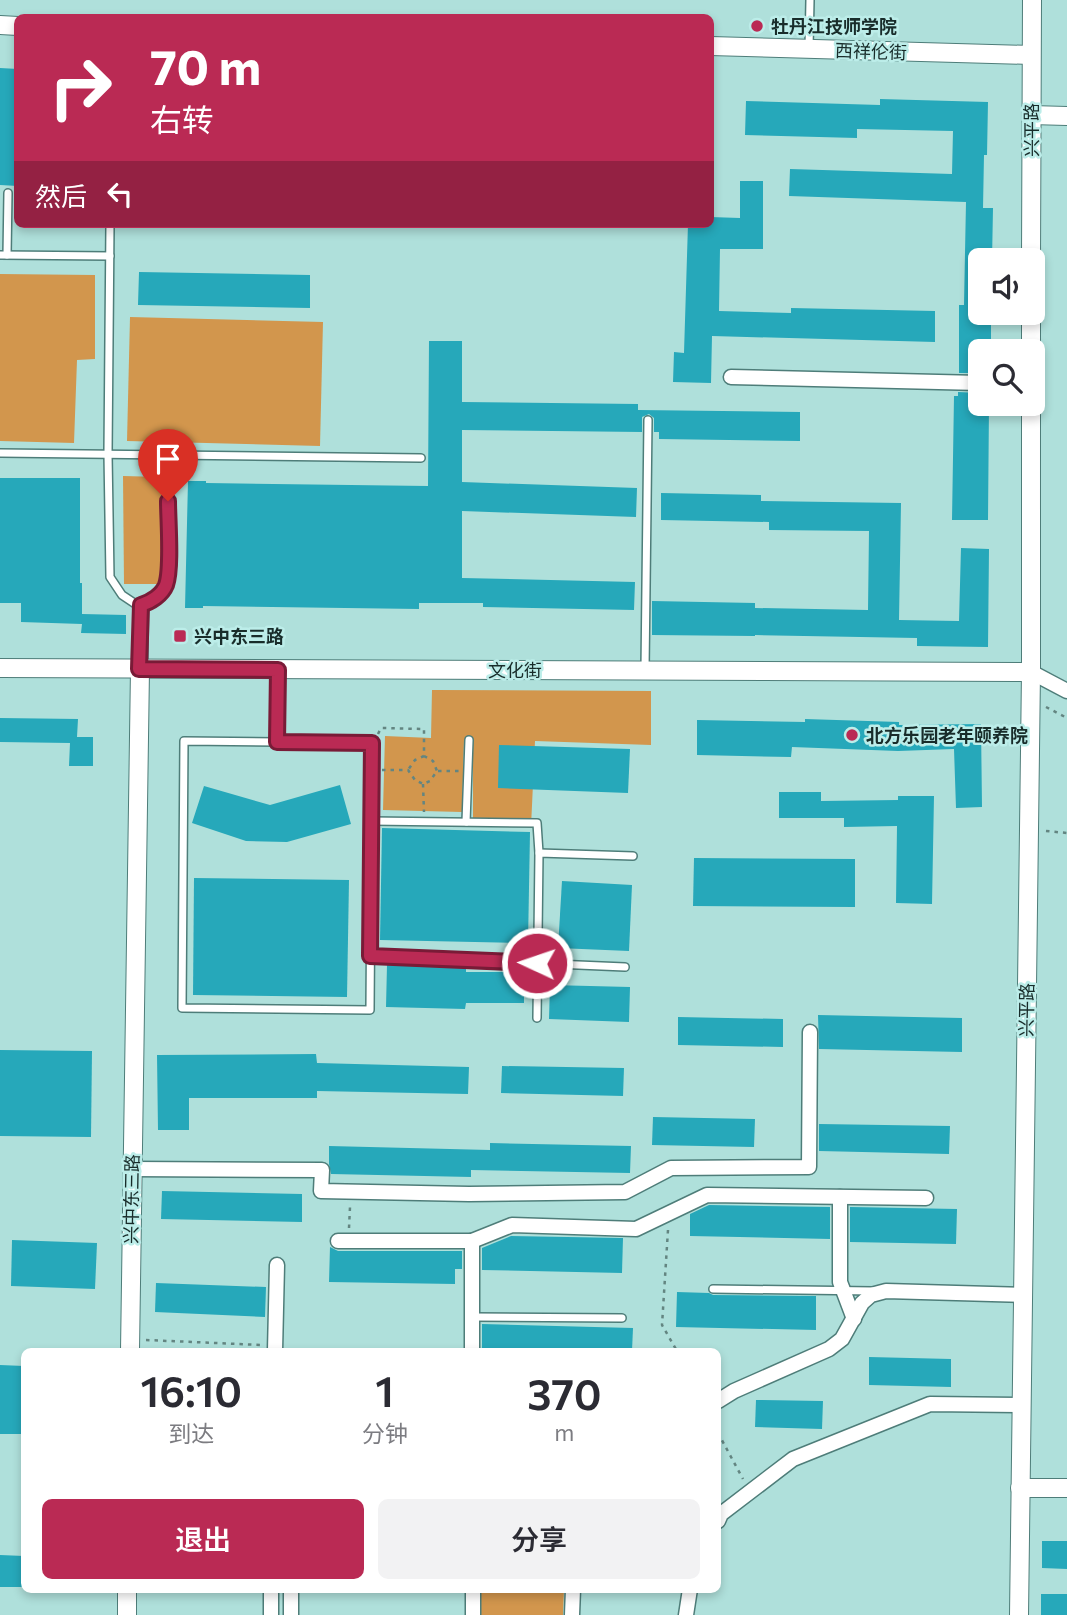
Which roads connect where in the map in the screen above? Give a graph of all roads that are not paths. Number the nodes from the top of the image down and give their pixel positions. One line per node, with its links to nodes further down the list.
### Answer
1 (810, 0): 4 (lane)
2 (1032, 0): 5 (street, 兴平路)
3 (714, 46): 4 (street, 西祥伦街)
4 (809, 49): 5 (street, 西祥伦街)
5 (1031, 55): 6 (street, 兴平路)
6 (1031, 115): 7 (street); 10 (street, 兴平路)
7 (1067, 116)
8 (8, 193): 11 (lane)
9 (110, 228): 12 (lane)
10 (1031, 248)
11 (4, 255): 12 (lane)
12 (110, 256): 18 (lane)
13 (732, 377): 14 (street)
14 (968, 383)
15 (1031, 416): 26 (street, 兴平路)
16 (648, 419): 25 (lane)
17 (0, 453): 18 (lane)
18 (108, 454): 19 (lane); 21 (lane)
19 (167, 455): 20 (lane); 21 (lane)
20 (421, 458)
21 (141, 605): 23 (street)
22 (0, 668): 23 (street, 文化街)
23 (139, 669): 24 (street, 文化街); 39 (street, 兴中东三路)
24 (278, 670): 25 (street, 文化街); 29 (lane)
25 (645, 670): 26 (street, 文化街)
26 (1031, 672): 27 (street); 48 (street, 兴平路)
27 (1067, 691)
28 (469, 740): 31 (lane)
29 (277, 742): 30 (lane); 34 (lane)
30 (372, 821): 31 (lane); 34 (lane)
31 (466, 821): 32 (lane)
32 (538, 853): 33 (lane); 35 (lane)
33 (633, 856)
34 (370, 956): 35 (lane)
35 (537, 963): 36 (lane); 37 (lane)
36 (625, 967)
37 (537, 1018)
38 (810, 1032): 39 (street)
39 (131, 1170): 52 (street, 兴中东三路)
40 (841, 1197): 41 (street); 43 (street); 46 (street)
41 (926, 1198)
42 (343, 1241): 43 (street)
43 (472, 1241): 49 (street)
44 (277, 1265): 53 (street)
45 (713, 1289): 46 (lane)
46 (843, 1290): 47 (lane); 51 (street)
47 (886, 1291): 48 (street); 51 (street)
48 (1023, 1295): 56 (street, 兴平路)
49 (472, 1317): 50 (lane); 54 (street)
50 (622, 1318)
51 (854, 1319): 55 (street)
52 (130, 1345)
53 (275, 1348)
54 (472, 1348)
55 (721, 1399)
56 (1021, 1405): 57 (street, 兴平路); 59 (street)
57 (1020, 1488): 58 (street); 72 (street, 兴平路)
58 (1067, 1488)
59 (721, 1514)
60 (127, 1593): 66 (street)
61 (271, 1593): 67 (street)
62 (291, 1593): 68 (street)
63 (473, 1593): 69 (street)
64 (573, 1593): 70 (street)
65 (689, 1593): 71 (street)
66 (127, 1615)
67 (271, 1615)
68 (291, 1615)
69 (473, 1615)
70 (572, 1615)
71 (686, 1615)
72 (1019, 1615)

